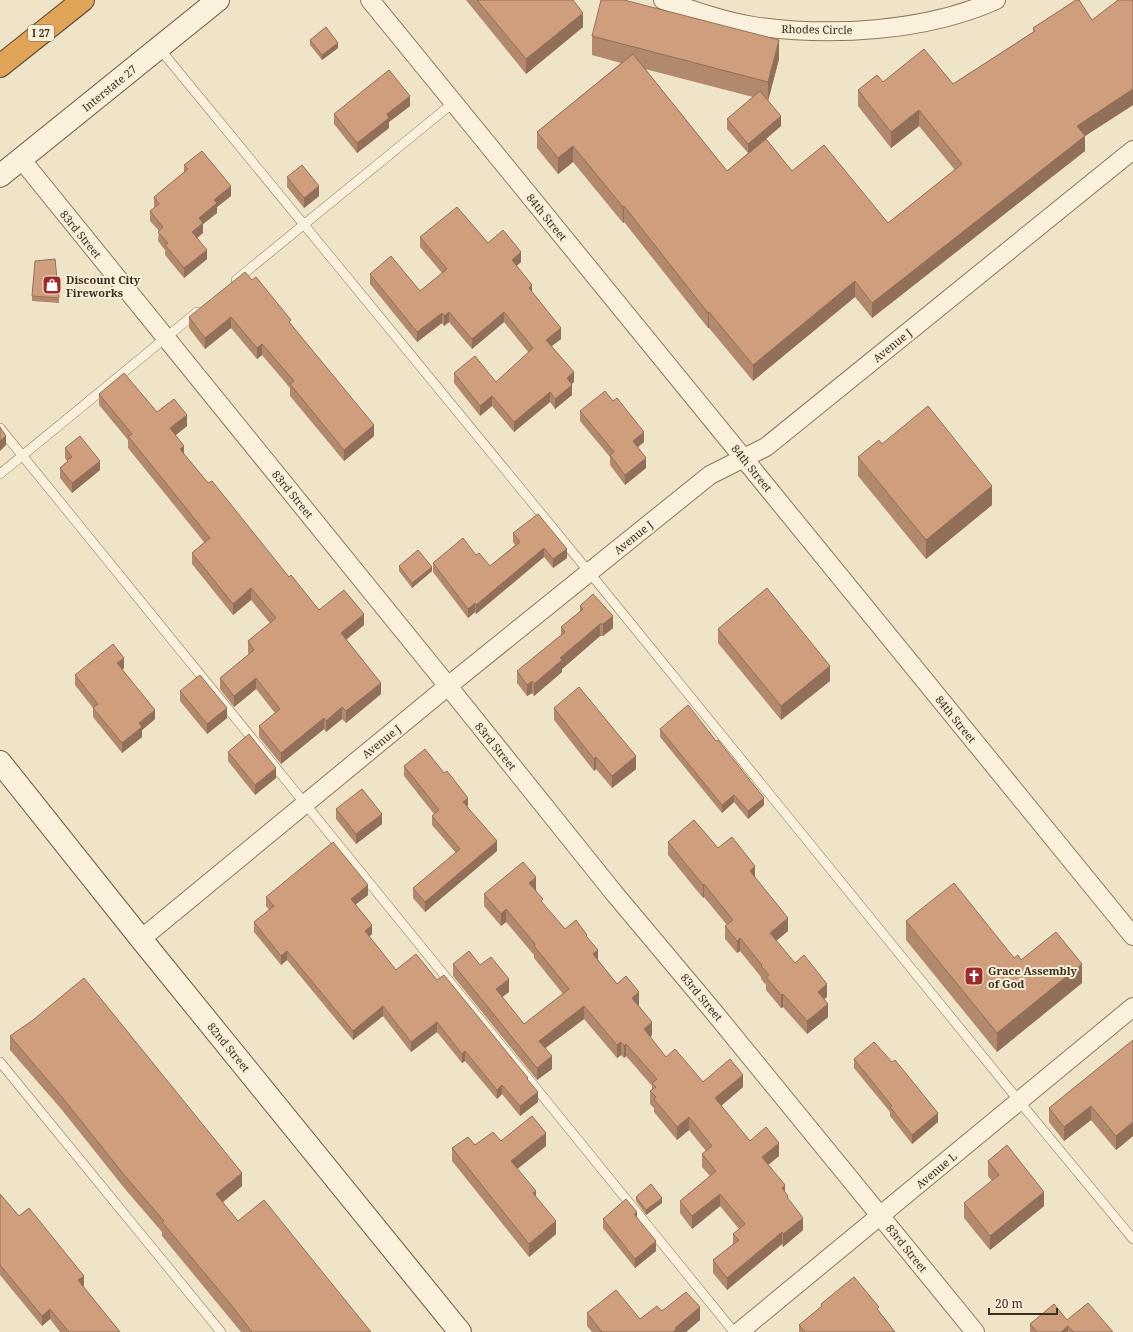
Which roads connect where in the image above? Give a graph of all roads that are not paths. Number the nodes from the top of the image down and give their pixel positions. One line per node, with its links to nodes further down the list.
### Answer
1 (83, 0): 7 (highway, I 27)
2 (218, 0): 6 (main road, Interstate 27)
3 (370, 0): 8 (street, 84th Street)
4 (663, 0): 5 (street, Rhodes Circle)
5 (996, 0)
6 (159, 48): 10 (main road, Interstate 27); 12 (lane)
7 (0, 66)
8 (454, 102): 12 (lane); 18 (street, 84th Street)
9 (1133, 150): 18 (street, Avenue J)
10 (20, 159): 11 (main road, Interstate 27); 15 (street, 83rd Street)
11 (0, 176)
12 (304, 225): 13 (lane); 20 (lane)
13 (232, 284)
14 (202, 308): 15 (lane)
15 (166, 338): 17 (lane); 21 (street, 83rd Street)
16 (0, 428): 17 (lane)
17 (22, 456): 19 (lane); 23 (lane)
18 (743, 458): 20 (street, Avenue J); 24 (street, 84th Street)
19 (0, 474)
20 (589, 572): 21 (street, Avenue J); 28 (lane)
21 (448, 686): 23 (street, Avenue J); 29 (street, 83rd Street)
22 (0, 762): 25 (main road, 82nd Street)
23 (306, 803): 25 (street, Avenue J); 33 (lane)
24 (1133, 936)
25 (141, 938): 32 (main road, 82nd Street)
26 (1133, 1007): 28 (street, Avenue L)
27 (0, 1062): 31 (lane)
28 (1020, 1101): 29 (street, Avenue L); 30 (lane)
29 (881, 1216): 34 (street, Avenue L); 35 (street, 83rd Street)
30 (1133, 1239)
31 (221, 1332)
32 (460, 1332)
33 (734, 1332)
34 (739, 1332)
35 (975, 1332)

